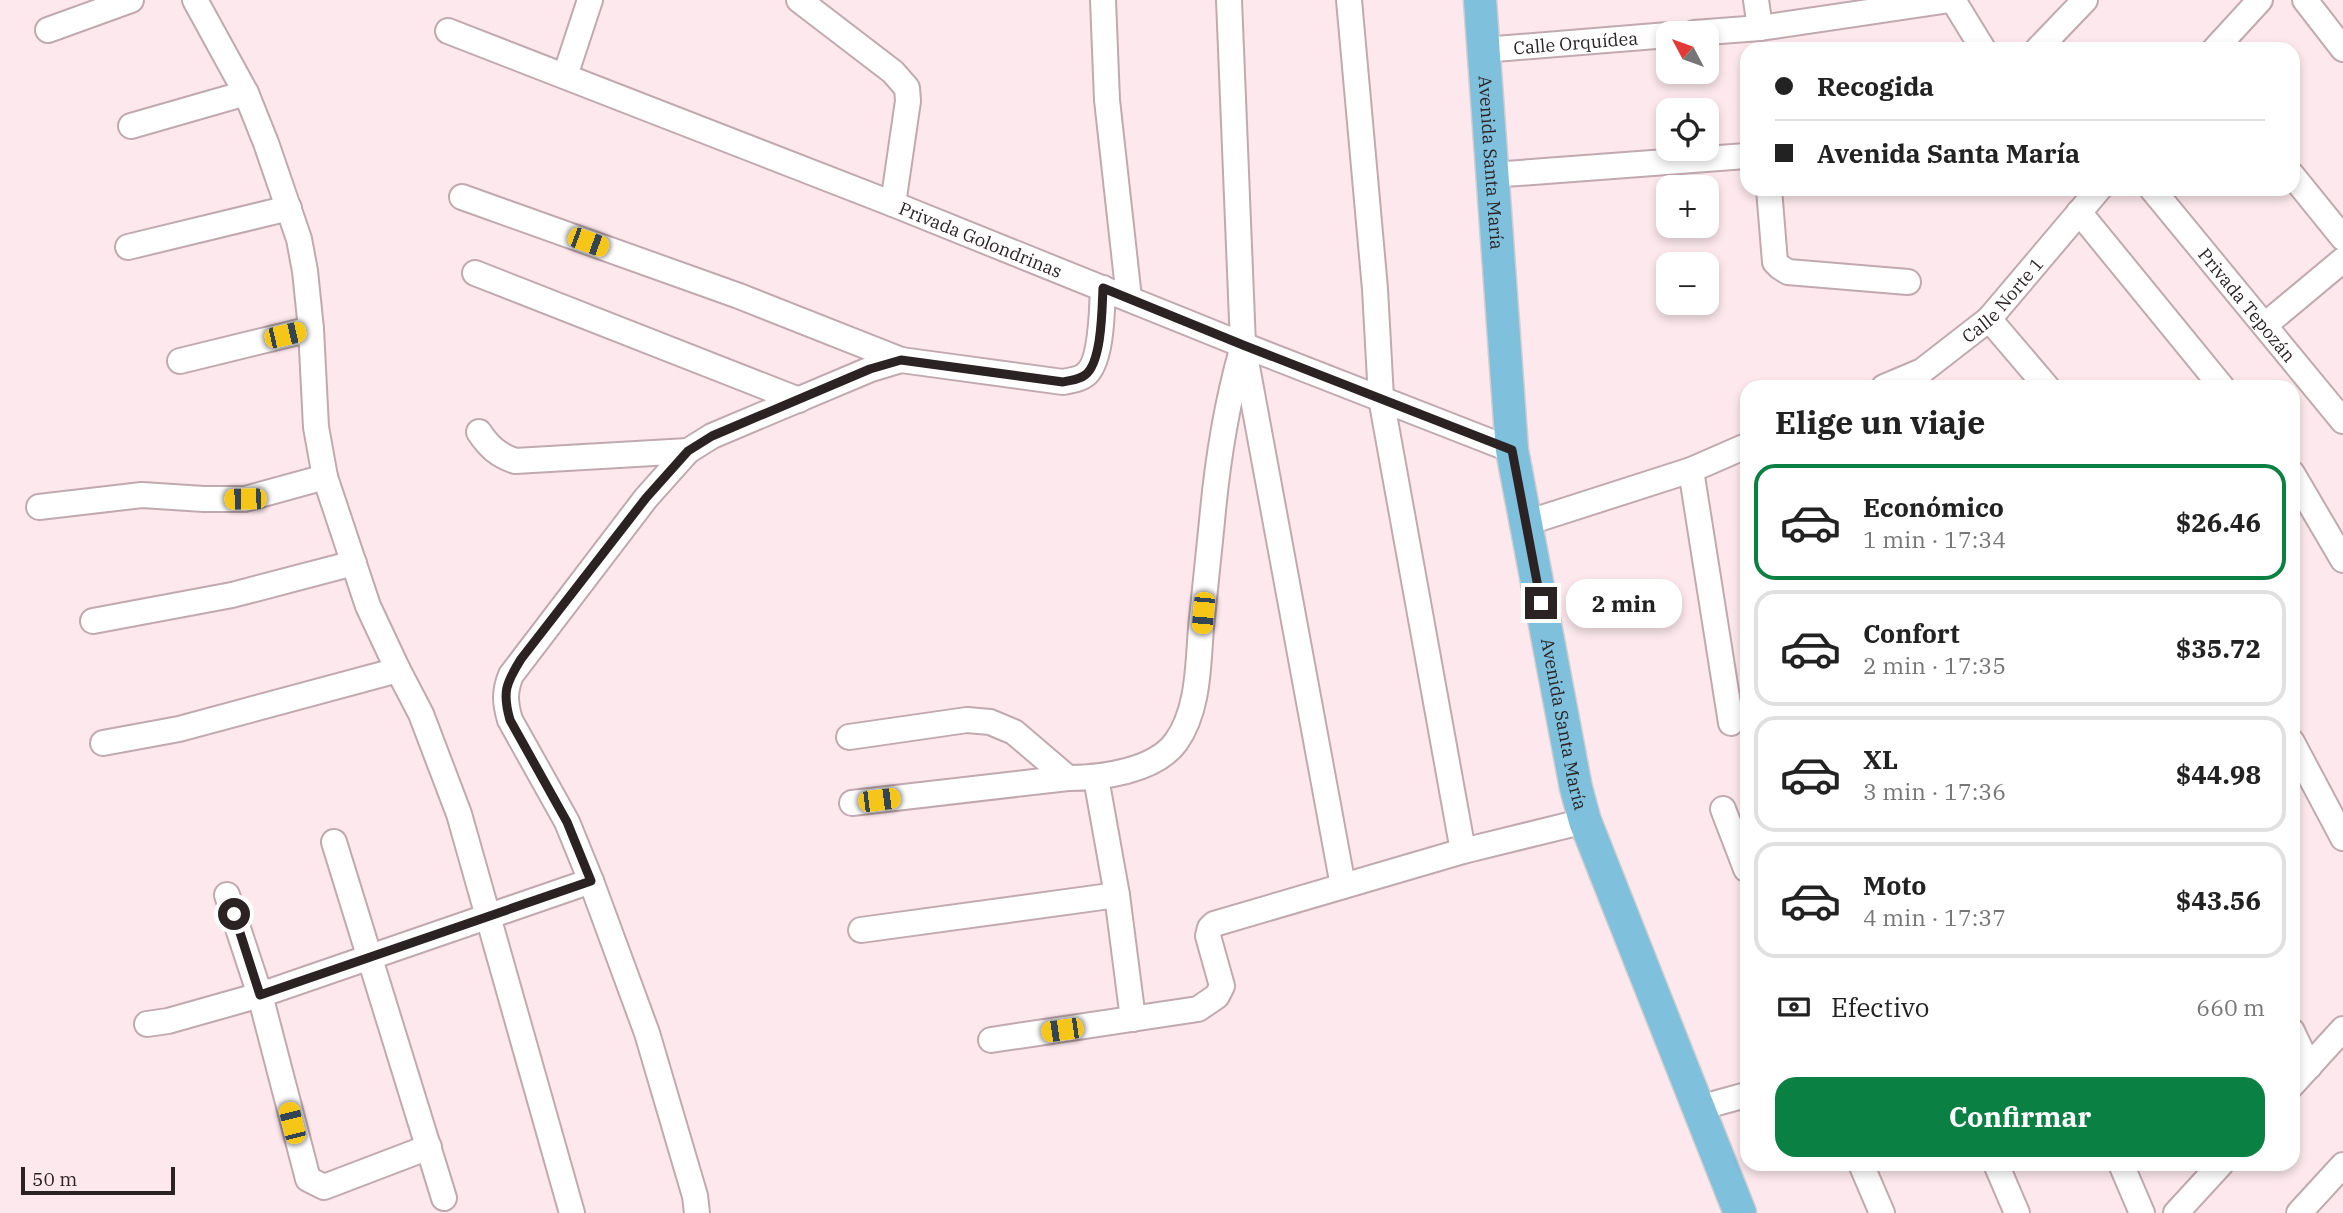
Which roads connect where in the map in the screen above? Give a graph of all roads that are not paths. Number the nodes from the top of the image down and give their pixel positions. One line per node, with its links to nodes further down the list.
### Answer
1 (131, 0): 16 (street)
2 (195, 0): 26 (street)
3 (590, 0): 25 (street)
4 (799, 0): 14 (street)
5 (1103, 0): 44 (street)
6 (1229, 0): 48 (street)
7 (1349, 0): 54 (street)
8 (1480, 0): 24 (main road, Avenida Santa María)
9 (1756, 0): 15 (street)
10 (1951, 0): 15 (street); 20 (street)
11 (2085, 0): 21 (street)
12 (2260, 0): 22 (street)
13 (2305, 0): 23 (street)
14 (830, 11): 35 (street)
15 (1760, 28): 18 (street)
16 (48, 30)
17 (448, 31): 25 (street, Privada Golondrinas)
18 (1719, 31)
19 (1656, 36): 24 (street, Calle Orquídea)
20 (1978, 42)
21 (2045, 42)
22 (2221, 42)
23 (2343, 49)
24 (1483, 50): 29 (main road, Avenida Santa María)
25 (565, 76): 35 (street, Privada Golondrinas)
26 (246, 93): 27 (street); 36 (street)
27 (131, 126)
28 (1740, 156): 29 (street)
29 (1492, 175): 59 (main road, Avenida Santa María)
30 (2300, 184): 38 (street)
31 (1770, 196): 42 (street)
32 (2093, 196): 37 (street, Calle Norte 1)
33 (2158, 196): 46 (street, Privada Tepozán)
34 (462, 197): 50 (street)
35 (893, 204): 43 (street, Privada Golondrinas)
36 (289, 208): 39 (street); 47 (street)
37 (2079, 212): 45 (street, Calle Norte 1); 53 (street)
38 (2343, 238)
39 (128, 247)
40 (2343, 260): 46 (street)
41 (475, 273): 55 (street)
42 (1908, 282)
43 (1103, 288): 44 (street, Privada Golondrinas); 50 (street)
44 (1129, 298): 48 (street, Privada Golondrinas)
45 (1989, 319): 51 (street, Calle Norte 1); 52 (street)
46 (2265, 325): 56 (street, Privada Tepozán)
47 (311, 329): 49 (street); 62 (street)
48 (1243, 345): 54 (street, Privada Golondrinas); 75 (street); 84 (street)
49 (180, 360)
50 (901, 360): 55 (street)
51 (1923, 379)
52 (2042, 380)
53 (2216, 380)
54 (1381, 398): 59 (street, Privada Golondrinas); 81 (street)
55 (799, 400): 60 (street)
56 (2343, 421)
57 (479, 432): 60 (street)
58 (1740, 449): 61 (street)
59 (1512, 450): 65 (main road, Avenida Santa María)
60 (688, 451): 83 (street)
61 (1691, 470): 65 (street); 70 (street)
62 (325, 477): 63 (street); 67 (street)
63 (39, 508)
64 (2302, 512): 66 (street)
65 (1526, 523): 78 (main road, Avenida Santa María)
66 (2343, 559)
67 (354, 563): 68 (street); 69 (street)
68 (93, 621)
69 (398, 670): 72 (street); 87 (street)
70 (1731, 723)
71 (849, 737): 74 (street)
72 (103, 743)
73 (2300, 757): 79 (street)
74 (1068, 778): 75 (street); 76 (street)
75 (1096, 778): 86 (street)
76 (852, 803)
77 (1723, 810): 82 (street)
78 (1585, 821): 81 (street); 97 (main road, Avenida Santa María)
79 (2343, 838)
80 (334, 842): 89 (street)
81 (1464, 851): 84 (street)
82 (1740, 854)
83 (591, 881): 87 (street); 109 (street)
84 (1343, 886): 91 (street)
85 (227, 895): 90 (street)
86 (1117, 895): 88 (street); 91 (street)
87 (488, 916): 89 (street); 108 (street)
88 (862, 930)
89 (370, 958): 90 (street); 98 (street)
90 (260, 995): 92 (street); 98 (street)
91 (1133, 1020): 94 (street)
92 (147, 1024)
93 (2343, 1029): 95 (street)
94 (991, 1040)
95 (2301, 1076)
96 (1740, 1097): 97 (street)
97 (1699, 1108): 110 (main road, Avenida Santa María)
98 (429, 1147): 105 (street)
99 (2343, 1165): 115 (street)
100 (1861, 1171): 111 (street)
101 (1864, 1171): 112 (street)
102 (1999, 1171): 113 (street)
103 (2123, 1171): 106 (street)
104 (2215, 1171): 107 (street)
105 (444, 1198)
106 (2129, 1201): 114 (street)
107 (2185, 1208)
108 (572, 1213)
109 (697, 1213)
110 (1740, 1213)
111 (1861, 1213)
112 (1881, 1213)
113 (2017, 1213)
114 (2142, 1213)
115 (2299, 1213)

